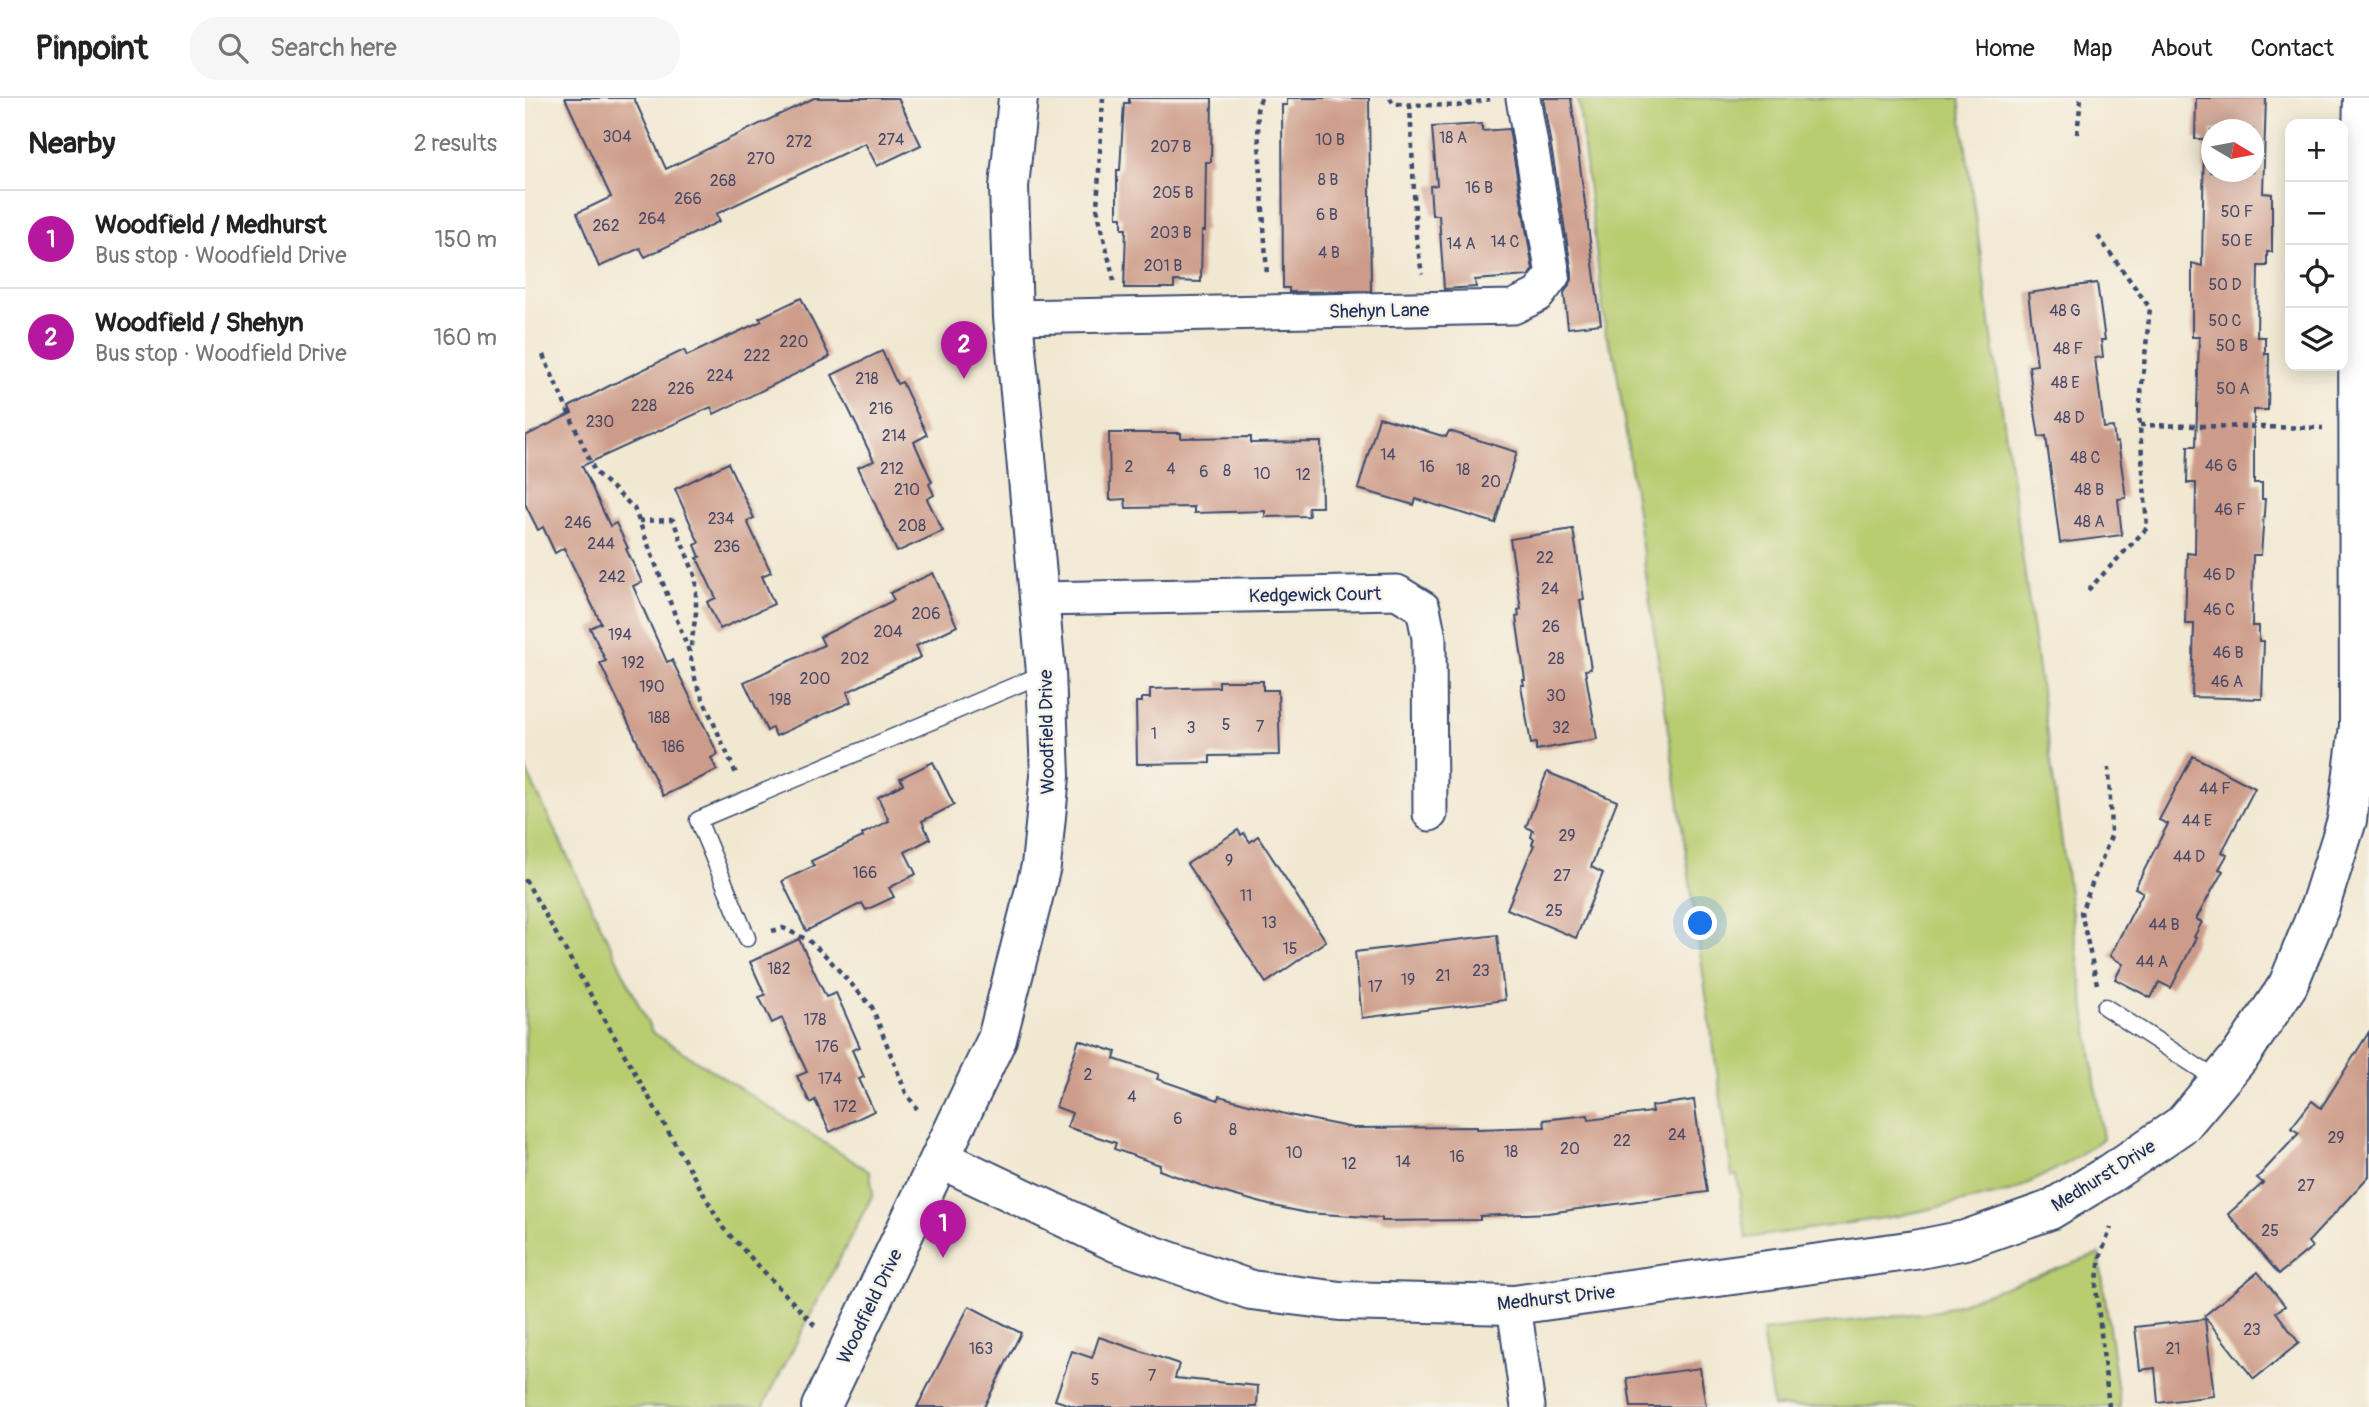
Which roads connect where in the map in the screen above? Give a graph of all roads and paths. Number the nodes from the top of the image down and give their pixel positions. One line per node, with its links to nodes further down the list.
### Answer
1 (1018, 98): 16 (street, Woodfield Drive)
2 (1104, 98): 15 (path)
3 (1261, 98): 14 (path)
4 (1390, 98): 9 (path)
5 (1493, 98): 9 (path)
6 (1523, 98): 13 (street, Shehyn Lane)
7 (2081, 98): 10 (path)
8 (2363, 98): 12 (street, Medhurst Drive)
9 (1410, 104): 13 (path)
10 (2077, 134)
11 (2097, 235): 18 (path)
12 (2364, 273): 19 (street, Medhurst Drive)
13 (1427, 309): 14 (street, Shehyn Lane)
14 (1269, 312): 15 (street, Shehyn Lane)
15 (1121, 315): 16 (street, Shehyn Lane)
16 (1013, 317): 22 (street, Woodfield Drive)
17 (543, 355): 20 (path)
18 (2140, 425): 19 (path); 21 (path)
19 (2358, 429): 25 (street, Medhurst Drive)
20 (639, 521): 23 (path); 23 (path)
21 (2088, 590)
22 (1039, 600): 24 (street, Woodfield Drive); 28 (street, Kedgewick Court)
23 (690, 654): 27 (path)
24 (1046, 673): 27 (lane); 34 (street, Woodfield Drive)
25 (2364, 727): 32 (street, Medhurst Drive)
26 (2109, 768): 31 (path)
27 (748, 798): 30 (lane)
28 (1430, 814)
29 (525, 879): 37 (path)
30 (747, 938): 33 (path)
31 (2105, 1007): 32 (lane)
32 (2219, 1081): 36 (street, Medhurst Drive)
33 (917, 1109)
34 (941, 1159): 36 (street, Medhurst Drive); 37 (street, Woodfield Drive)
35 (2111, 1227): 40 (path)
36 (1514, 1305): 39 (street)
37 (844, 1356): 38 (street, Woodfield Drive)
38 (821, 1407)
39 (1528, 1407)
40 (2109, 1407)

